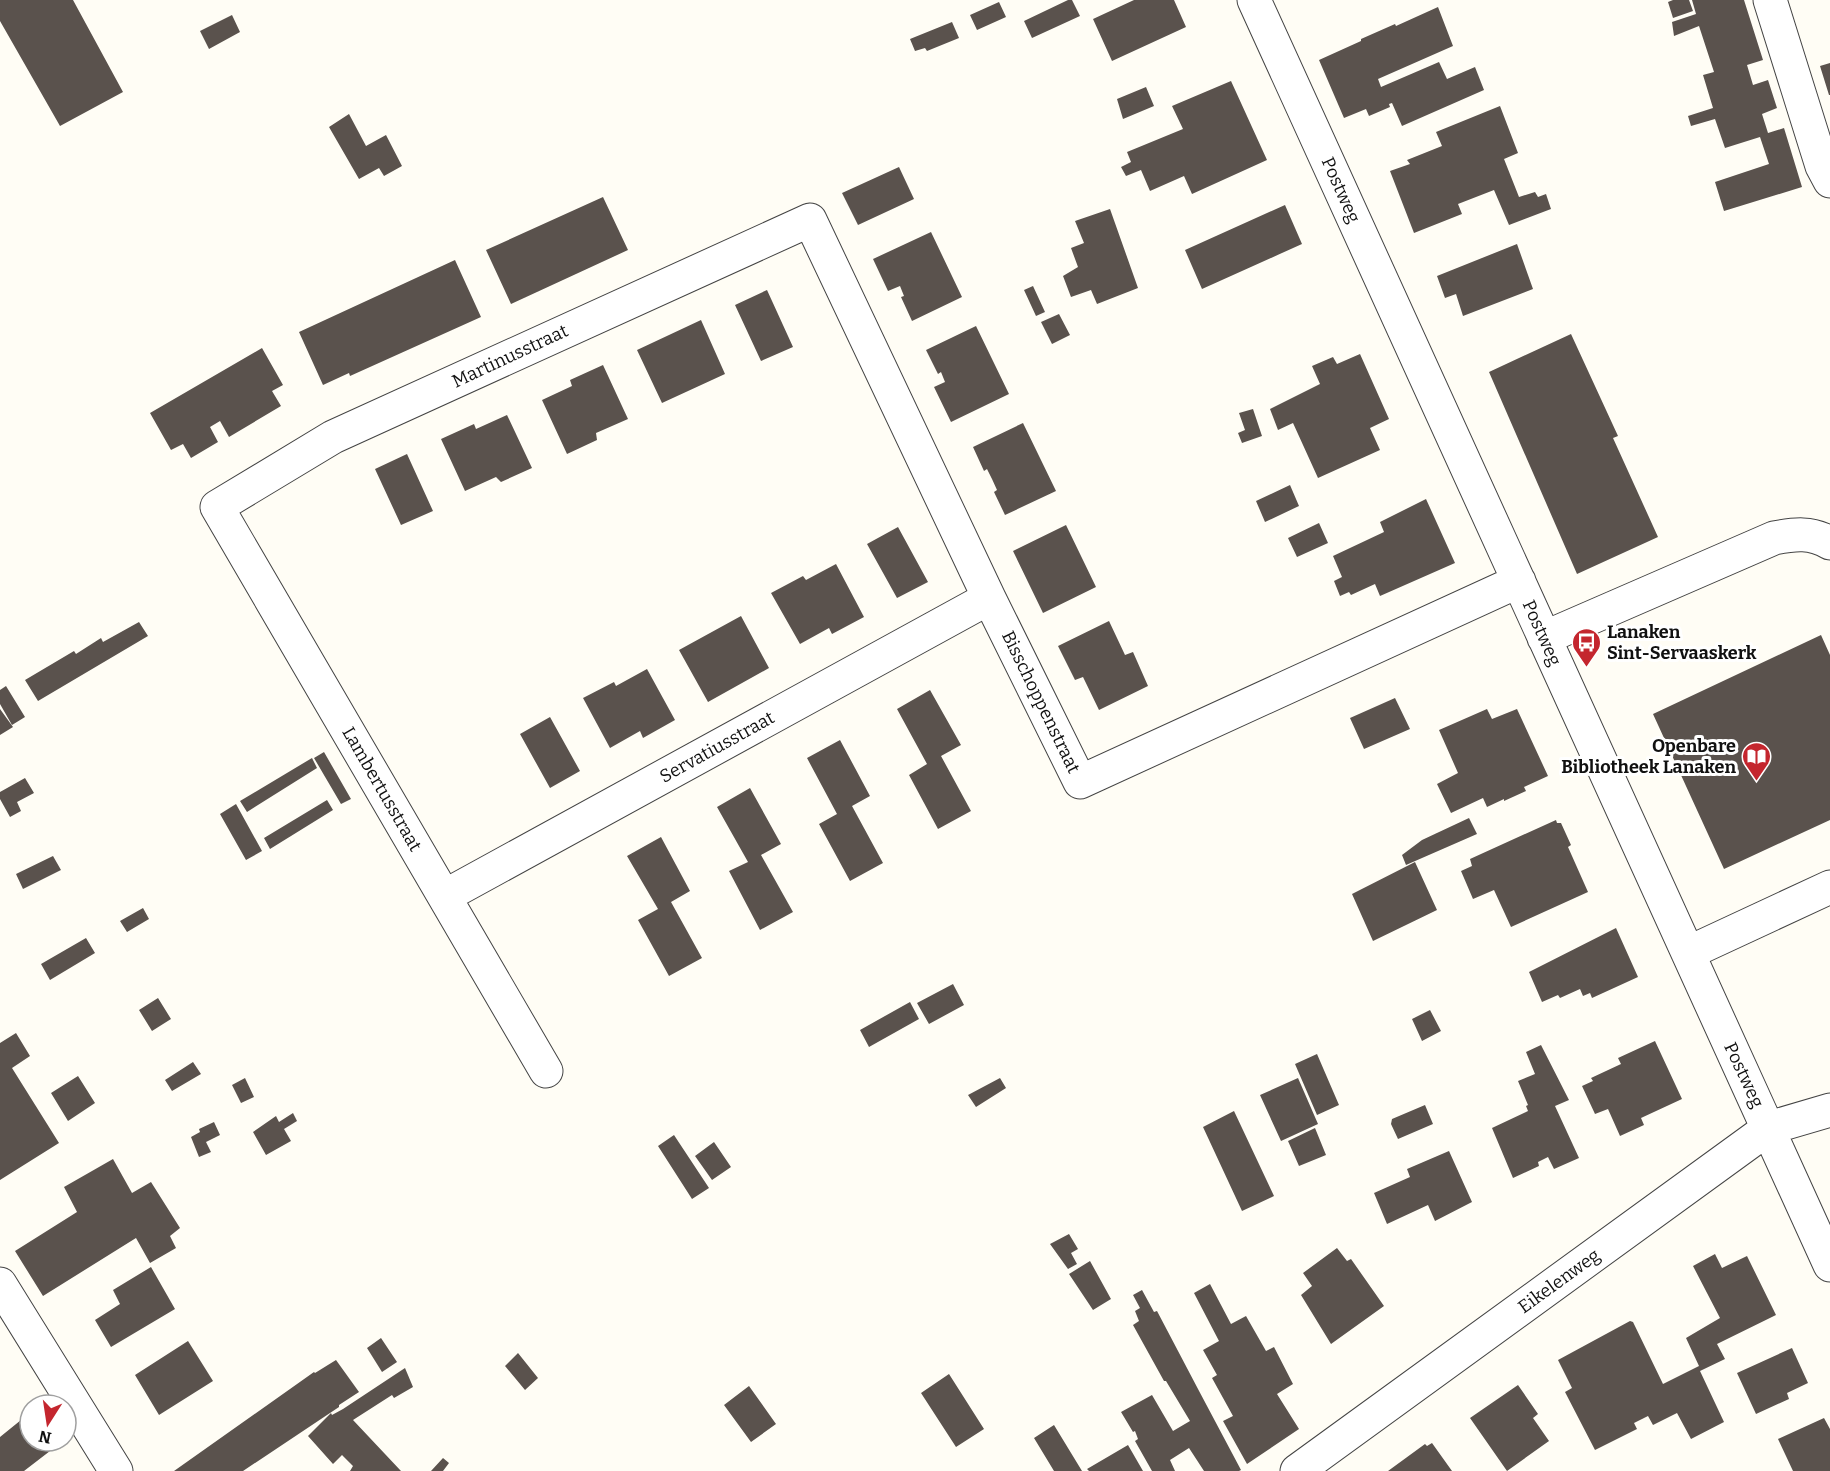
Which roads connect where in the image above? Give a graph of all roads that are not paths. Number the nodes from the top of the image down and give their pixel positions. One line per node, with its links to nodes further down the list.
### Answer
1 (1254, 0): 7 (street, Postweg)
2 (1770, 0): 3 (street)
3 (1830, 181)
4 (810, 220): 5 (street, Martinusstraat); 8 (street, Bisschoppenstraat)
5 (217, 507): 11 (street, Lambertusstraat)
6 (1830, 543): 9 (street)
7 (1519, 581): 8 (street, Bisschoppenstraat); 9 (street, Postweg)
8 (989, 598): 11 (street, Servatiusstraat)
9 (1544, 638): 12 (street, Postweg)
10 (1830, 887): 12 (street)
11 (445, 896): 13 (street, Lambertusstraat)
12 (1688, 953): 15 (street, Postweg)
13 (546, 1071)
14 (1830, 1110): 15 (street, Eikelenweg)
15 (1769, 1128): 16 (street, Postweg); 19 (street, Eikelenweg)
16 (1830, 1265)
17 (0, 1284): 18 (street)
18 (116, 1471)
19 (1297, 1471)

